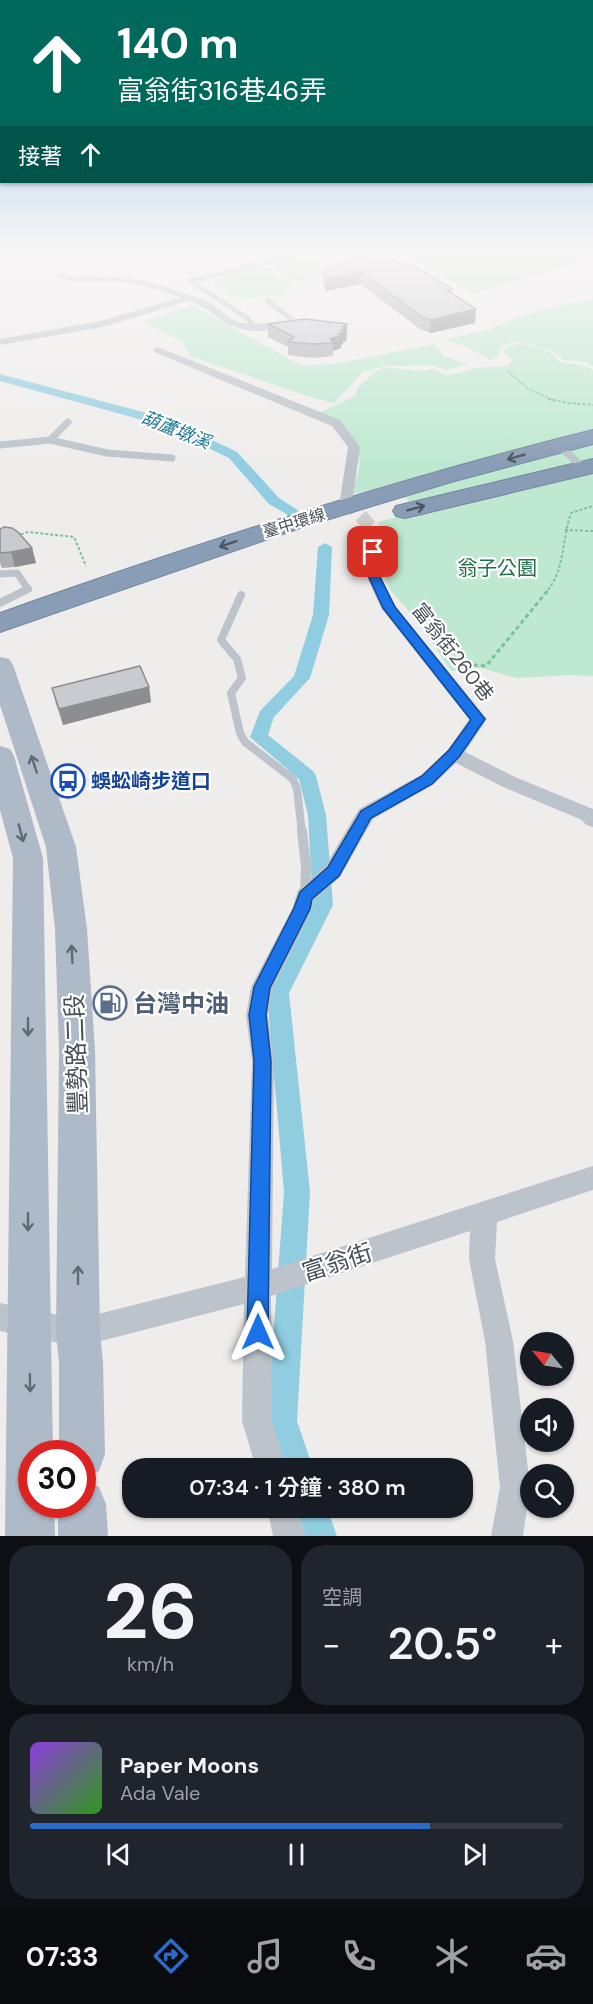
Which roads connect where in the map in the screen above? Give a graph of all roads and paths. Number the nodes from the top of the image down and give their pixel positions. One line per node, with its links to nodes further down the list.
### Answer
1 (111, 322): 6 (street)
2 (230, 322): 5 (street)
3 (250, 322): 5 (lane)
4 (272, 327): 5 (street)
5 (256, 328)
6 (0, 342)
7 (158, 350): 17 (street)
8 (508, 371): 9 (path)
9 (593, 405)
10 (68, 422): 12 (lane)
11 (593, 437): 14 (highway, 臺中環線)
12 (50, 440): 13 (lane); 15 (lane)
13 (0, 445)
14 (559, 446): 16 (lane); 22 (highway, 臺中環線, one-way to 22)
15 (172, 458)
16 (589, 467): 22 (highway, 臺中環線, one-way to 16)
17 (347, 500)
18 (593, 506): 20 (path)
19 (373, 530): 30 (street, 富翁街260巷)
20 (565, 530): 21 (path); 30 (path)
21 (593, 531)
22 (291, 534): 28 (highway, 臺中環線, one-way to 28); 29 (highway, 臺中環線)
23 (9, 538): 24 (path)
24 (86, 566)
25 (0, 574): 27 (lane)
26 (241, 595): 35 (lane)
27 (0, 603)
28 (0, 622)
29 (0, 639)
30 (431, 660): 32 (street, 富翁街260巷)
31 (0, 665): 40 (main road, 豐勢路二段, one-way to 31)
32 (454, 753): 34 (street); 35 (street)
33 (0, 756): 39 (main road, one-way to 39)
34 (593, 820)
35 (306, 895): 38 (street)
36 (593, 1178): 37 (street, 富翁街)
37 (484, 1215): 38 (street, 富翁街); 48 (street)
38 (268, 1283): 40 (street, 富翁街); 42 (street)
39 (14, 1321): 40 (street); 45 (main road, one-way to 45)
40 (78, 1334): 41 (main road, 豐勢路二段)
41 (82, 1440)
42 (268, 1458)
43 (82, 1518): 46 (main road)
44 (284, 1518): 47 (street)
45 (30, 1536)
46 (83, 1536)
47 (289, 1536)
48 (507, 1536)

